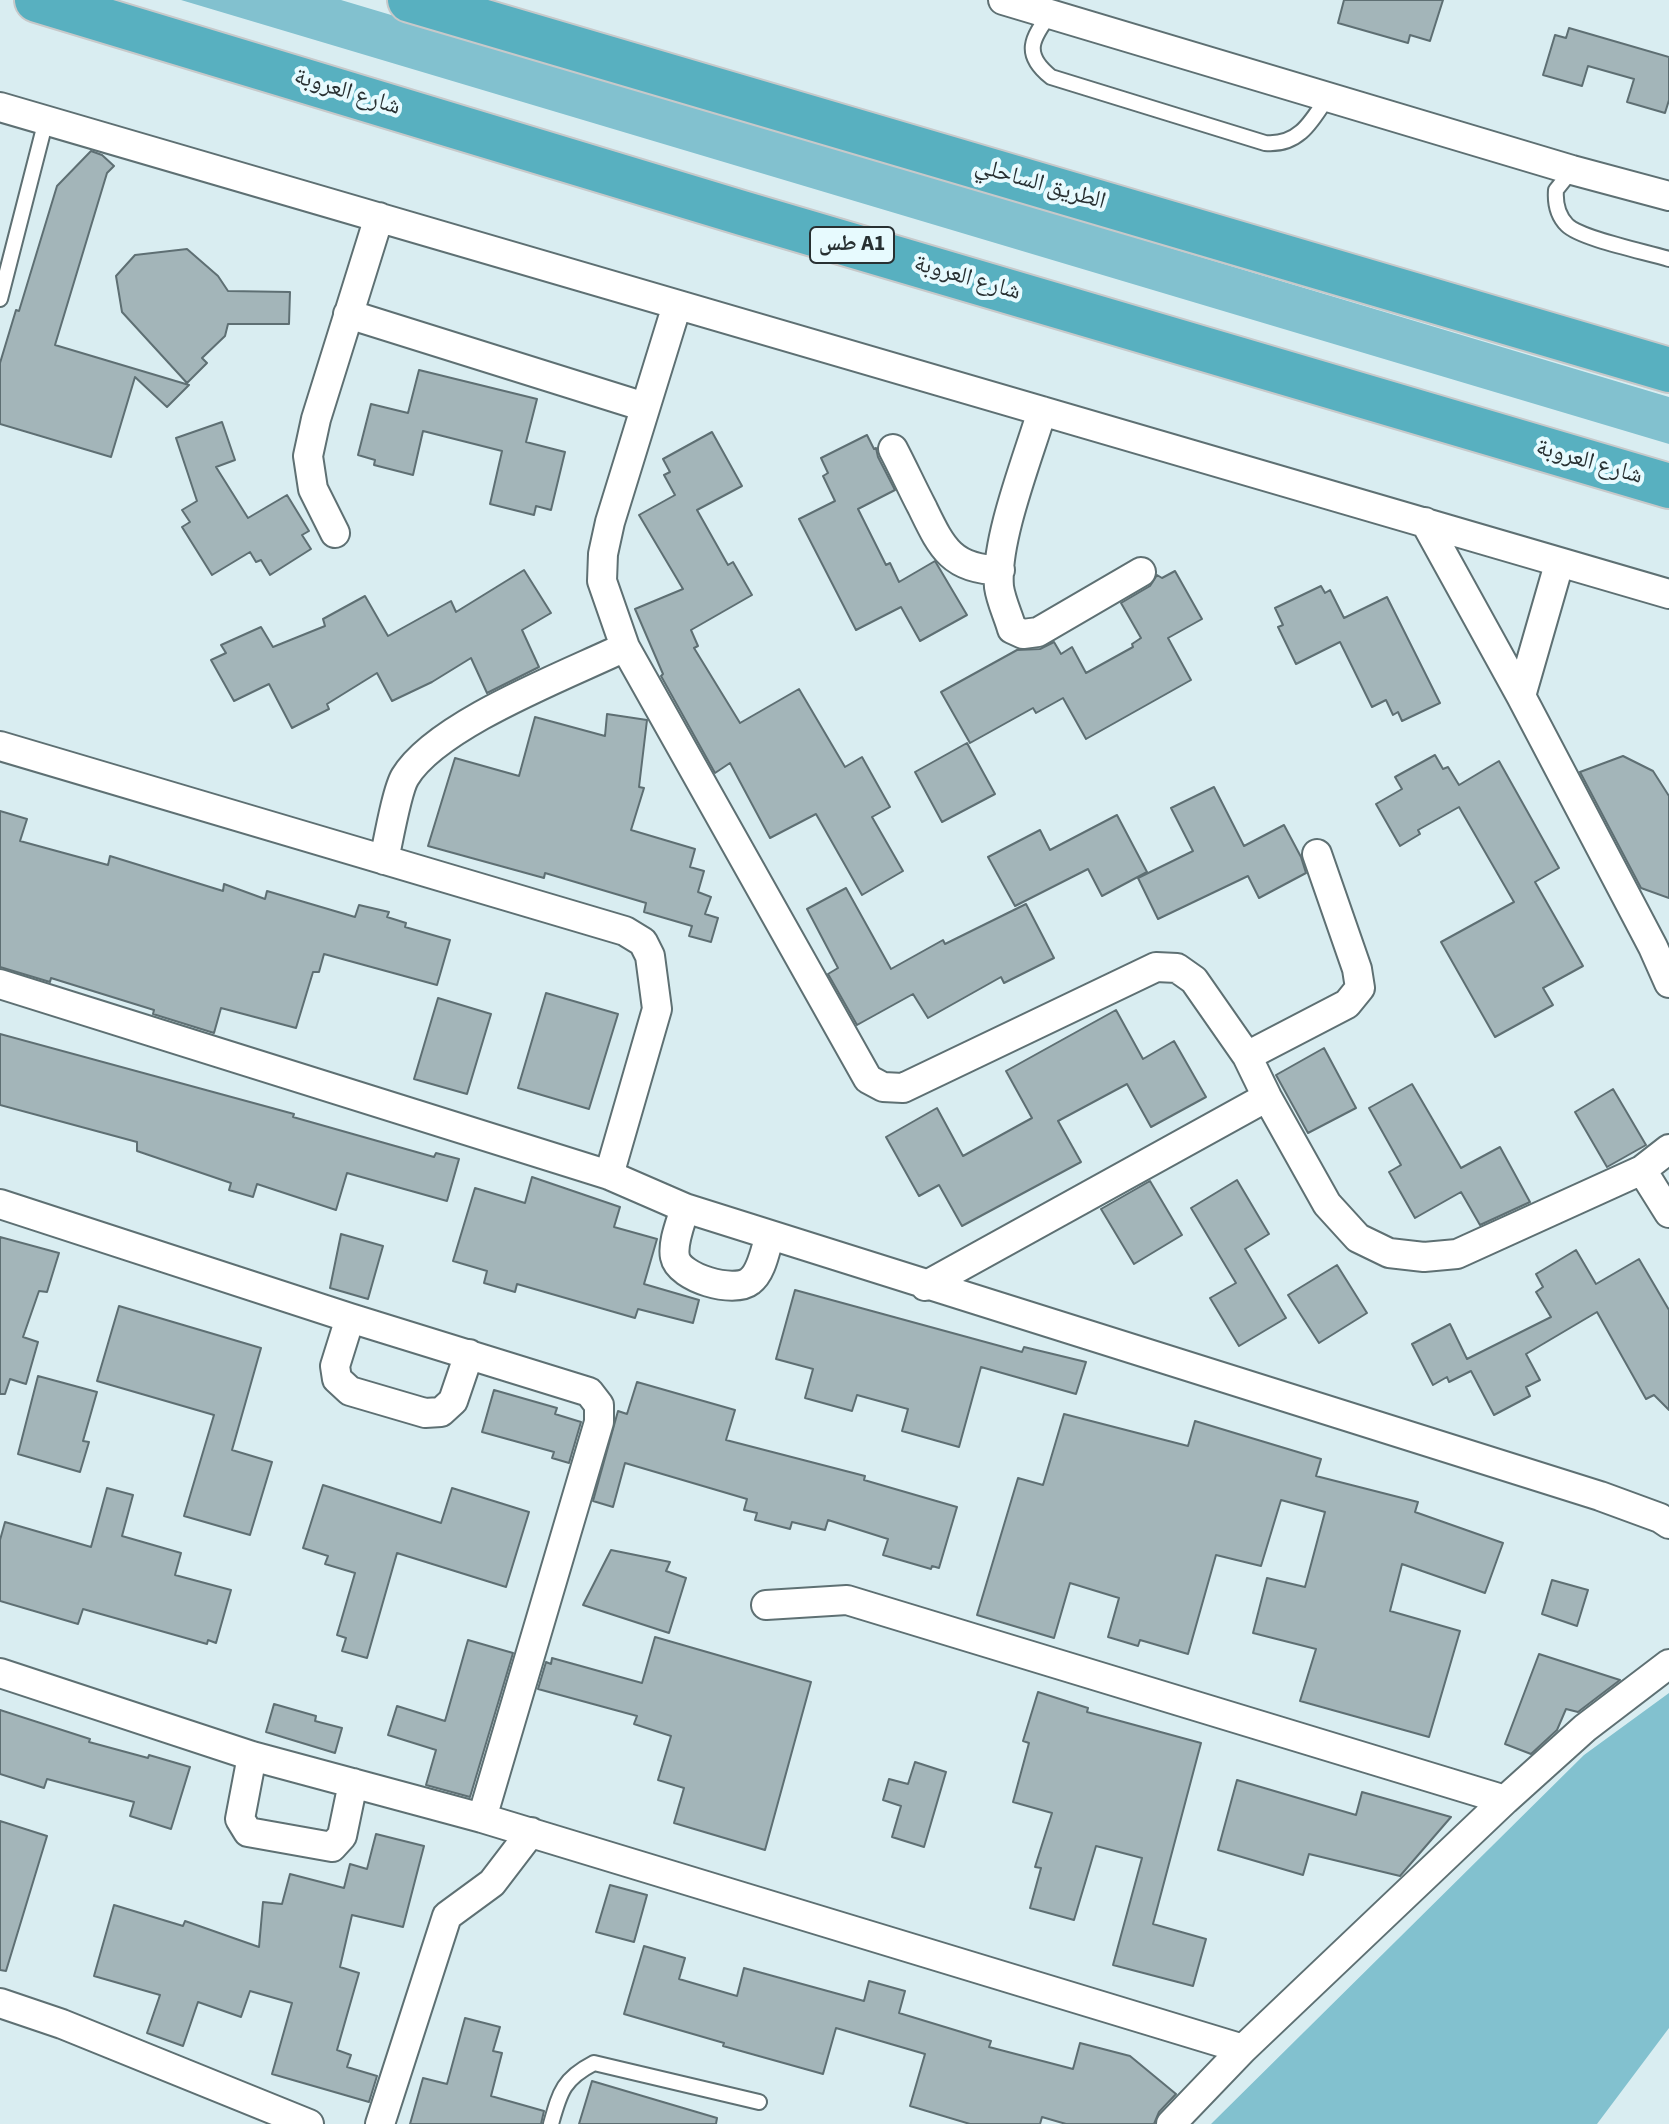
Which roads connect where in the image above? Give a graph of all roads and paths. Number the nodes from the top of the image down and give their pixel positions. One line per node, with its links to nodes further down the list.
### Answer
1 (37, 0): 19 (highway, شارع العروبة / طس A1)
2 (410, 0): 15 (highway, الطريق الساحلي)
3 (1003, 0): 4 (street)
4 (1050, 14): 5 (street); 5 (lane)
5 (1328, 96): 8 (street)
6 (0, 107): 7 (street)
7 (46, 120): 10 (street); 12 (lane)
8 (1572, 170): 9 (street); 11 (lane)
9 (1669, 196)
10 (379, 217): 13 (street); 14 (street)
11 (1669, 259)
12 (0, 299)
13 (677, 305): 16 (street); 17 (street)
14 (348, 314): 16 (street); 21 (street)
15 (1669, 370)
16 (645, 407): 26 (street)
17 (1042, 411): 20 (street); 23 (street)
18 (893, 449): 23 (street)
19 (1669, 486)
20 (1425, 522): 22 (street); 27 (street)
21 (335, 533)
22 (1559, 564): 25 (street); 27 (street)
23 (1000, 570): 24 (street)
24 (1141, 572)
25 (1669, 594)
26 (625, 647): 30 (street); 34 (street)
27 (1521, 696): 31 (street)
28 (0, 746): 30 (street)
29 (1317, 854): 34 (street)
30 (384, 860): 38 (street)
31 (1661, 942): 32 (street)
32 (1669, 983)
33 (0, 984): 38 (street)
34 (1247, 1056): 35 (street)
35 (1267, 1097): 37 (street); 43 (street)
36 (1669, 1149): 37 (street)
37 (1642, 1170): 41 (street)
38 (609, 1175): 40 (street)
39 (0, 1204): 44 (street)
40 (685, 1208): 42 (street); 42 (street)
41 (1669, 1213)
42 (770, 1235): 43 (street)
43 (925, 1286): 46 (street)
44 (350, 1318): 45 (street); 45 (street)
45 (469, 1354): 53 (street)
46 (1669, 1524)
47 (766, 1605): 52 (street)
48 (1669, 1664): 52 (street)
49 (0, 1673): 50 (street)
50 (252, 1756): 51 (street); 51 (street)
51 (353, 1783): 53 (street)
52 (1505, 1800): 56 (street)
53 (482, 1818): 54 (street)
54 (531, 1832): 56 (street); 59 (street)
55 (0, 2003): 58 (street)
56 (1243, 2049): 61 (street)
57 (759, 2102): 60 (lane)
58 (309, 2124)
59 (380, 2124)
60 (551, 2124)
61 (1171, 2124)

